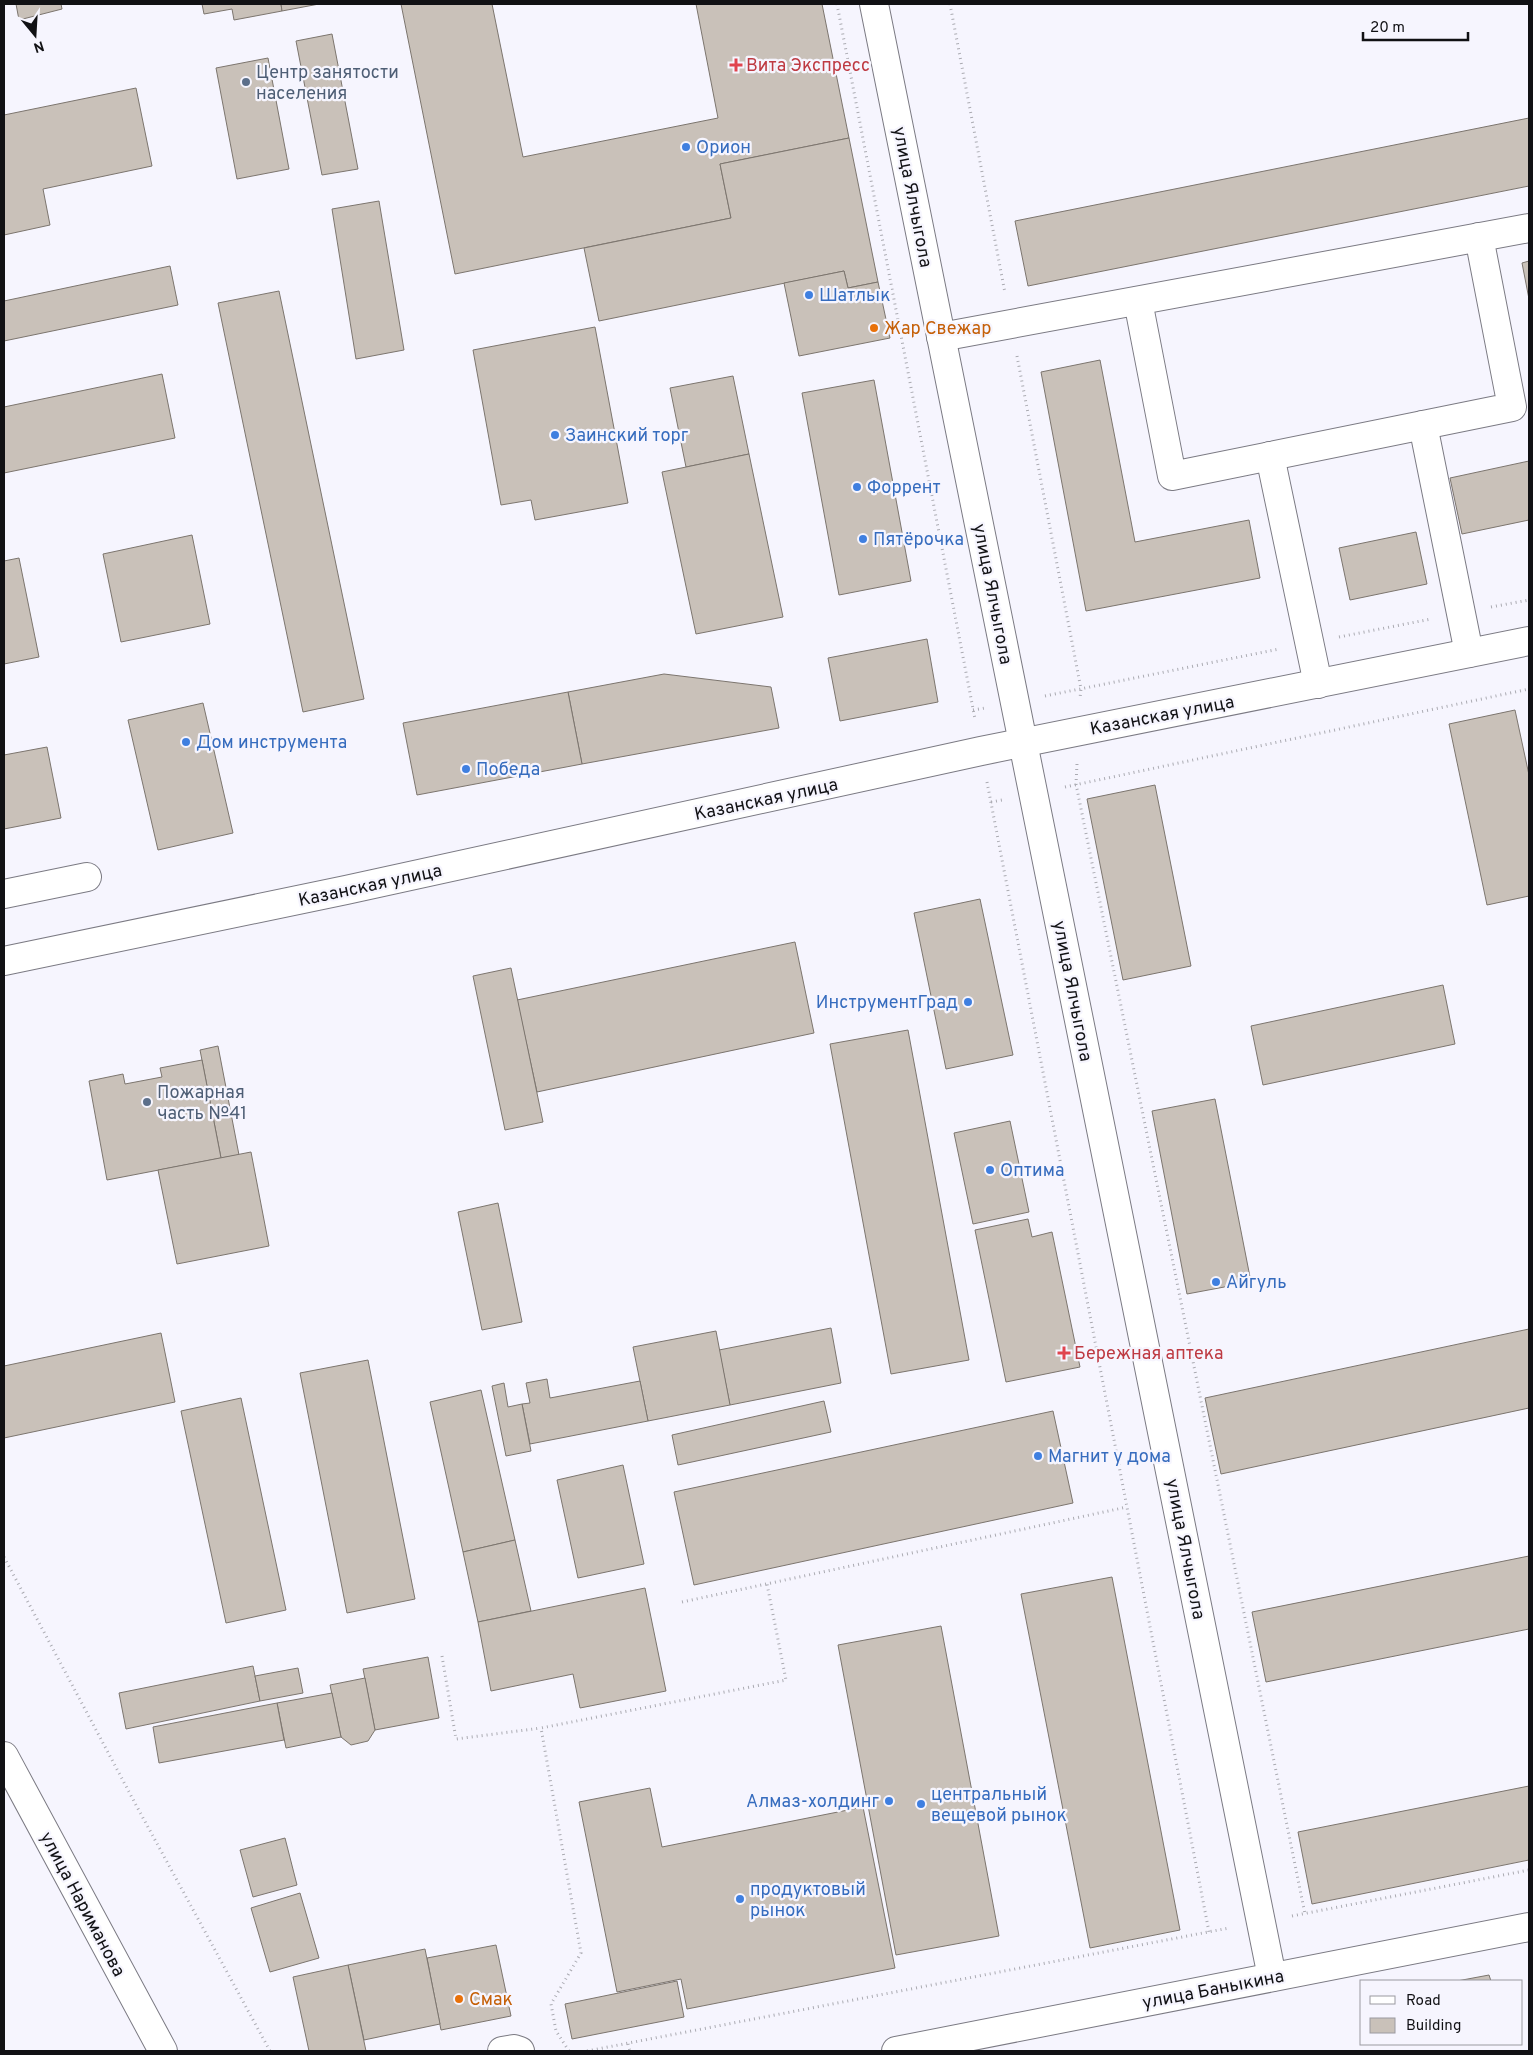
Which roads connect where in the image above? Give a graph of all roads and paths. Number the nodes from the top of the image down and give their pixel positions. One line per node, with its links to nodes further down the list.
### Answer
1 (837, 4): 17 (path)
2 (874, 4): 6 (street, улица Ялчыгола)
3 (1529, 228): 4 (street)
4 (1480, 237): 5 (street); 7 (street)
5 (1138, 300): 6 (street); 8 (street)
6 (941, 337): 16 (street, улица Ялчыгола)
7 (1423, 425): 8 (street); 10 (street)
8 (1270, 456): 12 (street)
9 (1529, 600): 10 (path)
10 (1461, 613): 12 (path); 13 (street)
11 (1529, 641): 13 (street, Казанская улица)
12 (1310, 643): 14 (street); 16 (path)
13 (1469, 654): 14 (street, Казанская улица)
14 (1318, 684): 18 (street, Казанская улица)
15 (1529, 688): 20 (path)
16 (1015, 702): 17 (path); 18 (street, улица Ялчыгола)
17 (973, 710): 19 (path)
18 (1023, 743): 19 (street, Казанская улица); 21 (street, улица Ялчыгола)
19 (981, 751): 22 (path); 25 (street, Казанская улица)
20 (1076, 784): 21 (path); 34 (path)
21 (1033, 793): 22 (path); 35 (street, улица Ялчыгола)
22 (991, 802): 26 (path)
23 (87, 877): 24 (street)
24 (4, 894)
25 (4, 961)
26 (1127, 1507): 28 (path); 37 (path)
27 (4, 1557): 41 (path)
28 (767, 1584): 29 (path); 31 (path)
29 (682, 1602)
30 (442, 1656): 31 (path)
31 (541, 1728): 44 (path)
32 (4, 1756): 40 (street, улица Нариманова)
33 (1529, 1870): 34 (path)
34 (1305, 1914): 35 (path)
35 (1261, 1922): 37 (path); 38 (street, улица Ялчыгола)
36 (1529, 1927): 38 (street, улица Баныкина)
37 (1210, 1932): 39 (path)
38 (1272, 1977): 47 (street, улица Баныкина)
39 (628, 2044): 45 (path); 46 (path)
40 (162, 2051)
41 (270, 2051)
42 (502, 2051): 43 (street)
43 (520, 2051)
44 (569, 2051)
45 (587, 2051)
46 (630, 2051)
47 (896, 2051)

